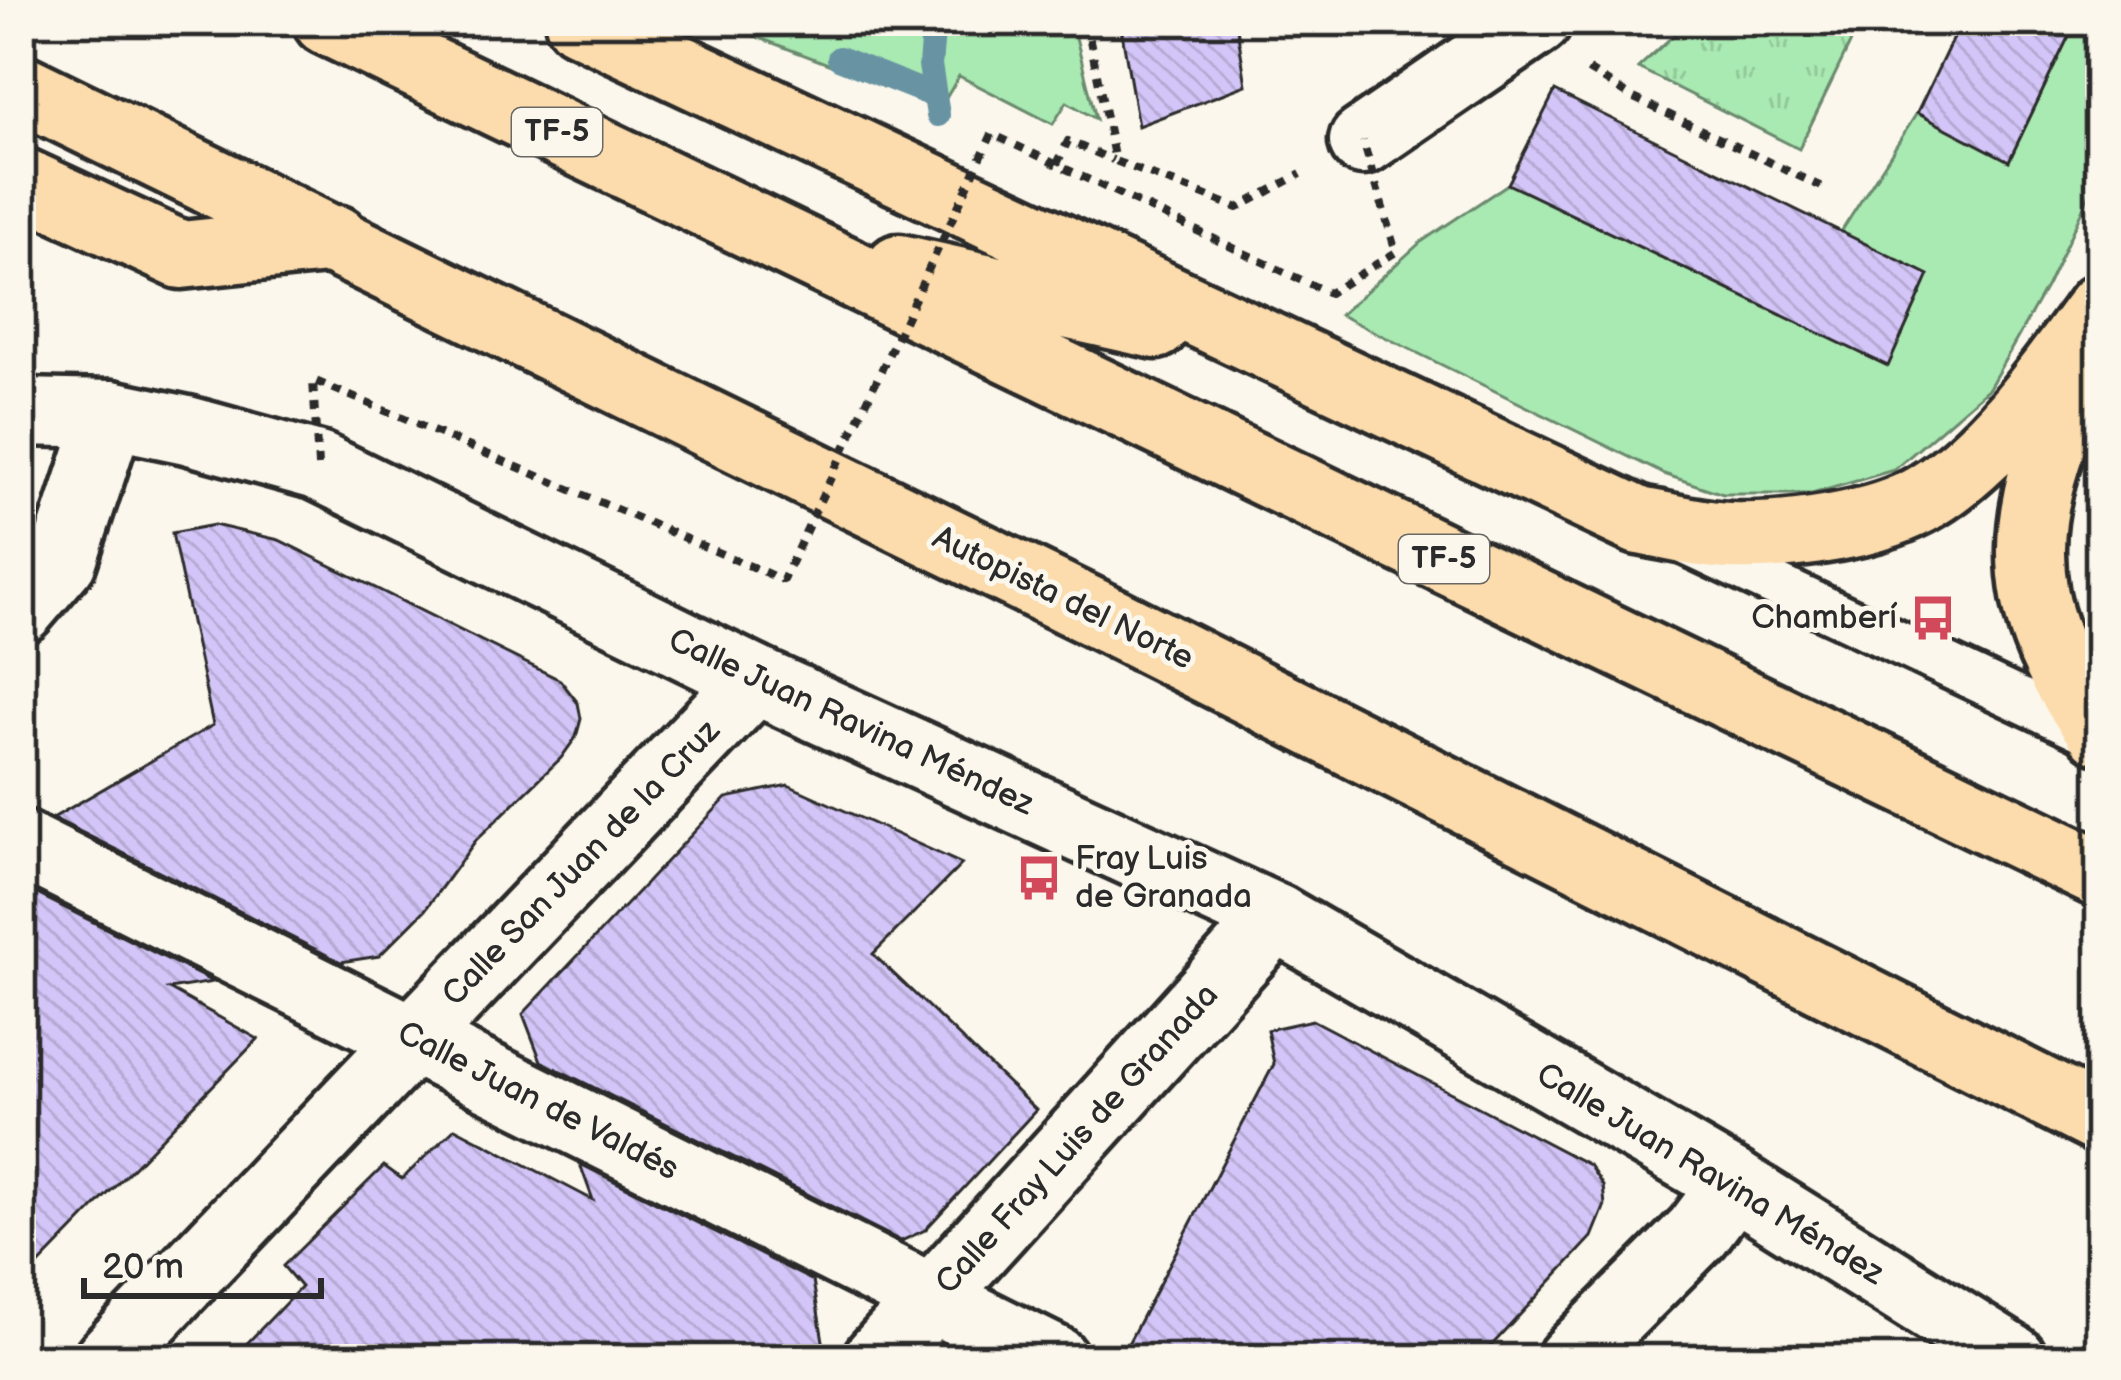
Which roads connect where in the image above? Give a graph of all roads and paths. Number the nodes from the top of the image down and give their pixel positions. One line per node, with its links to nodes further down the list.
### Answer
1 (327, 21): 12 (highway, TF-5)
2 (579, 21): 15 (highway)
3 (1086, 21): 7 (path)
4 (1532, 27): 6 (street); 10 (path)
5 (21, 88): 11 (highway, Autopista del Norte)
6 (1342, 152): 7 (path); 8 (path, bridge)
7 (1115, 161): 8 (path)
8 (1056, 165): 18 (path, bridge)
9 (21, 181): 11 (highway)
10 (1826, 189)
11 (336, 239): 27 (highway, Autopista del Norte)
12 (788, 243): 15 (highway); 24 (highway, TF-5)
13 (2100, 307): 19 (highway)
14 (2100, 336): 22 (highway)
15 (1270, 350): 19 (highway)
16 (21, 412): 17 (street, Calle Juan Ravina Méndez)
17 (110, 414): 18 (street, Calle Juan Ravina Méndez); 20 (street)
18 (318, 466): 21 (street, Calle Juan Ravina Méndez)
19 (1639, 521): 22 (lane)
20 (21, 609)
21 (755, 680): 25 (street, Calle Juan Ravina Méndez); 26 (street, Calle San Juan de la Cruz)
22 (2100, 734)
23 (21, 844): 26 (street, Calle Juan de Valdés)
24 (2100, 874)
25 (1276, 918): 28 (street, Calle Juan Ravina Méndez); 29 (street, Calle Fray Luis de Granada)
26 (413, 1039): 29 (street, Calle Juan de Valdés); 30 (street, Calle San Juan de la Cruz)
27 (2100, 1120)
28 (1734, 1184): 33 (street); 34 (street, Calle Juan Ravina Méndez)
29 (933, 1299): 31 (street, Calle Fray Luis de Granada); 32 (street, Calle Juan de Valdés)
30 (108, 1359)
31 (878, 1359)
32 (1054, 1359)
33 (1571, 1359)
34 (2013, 1359)

